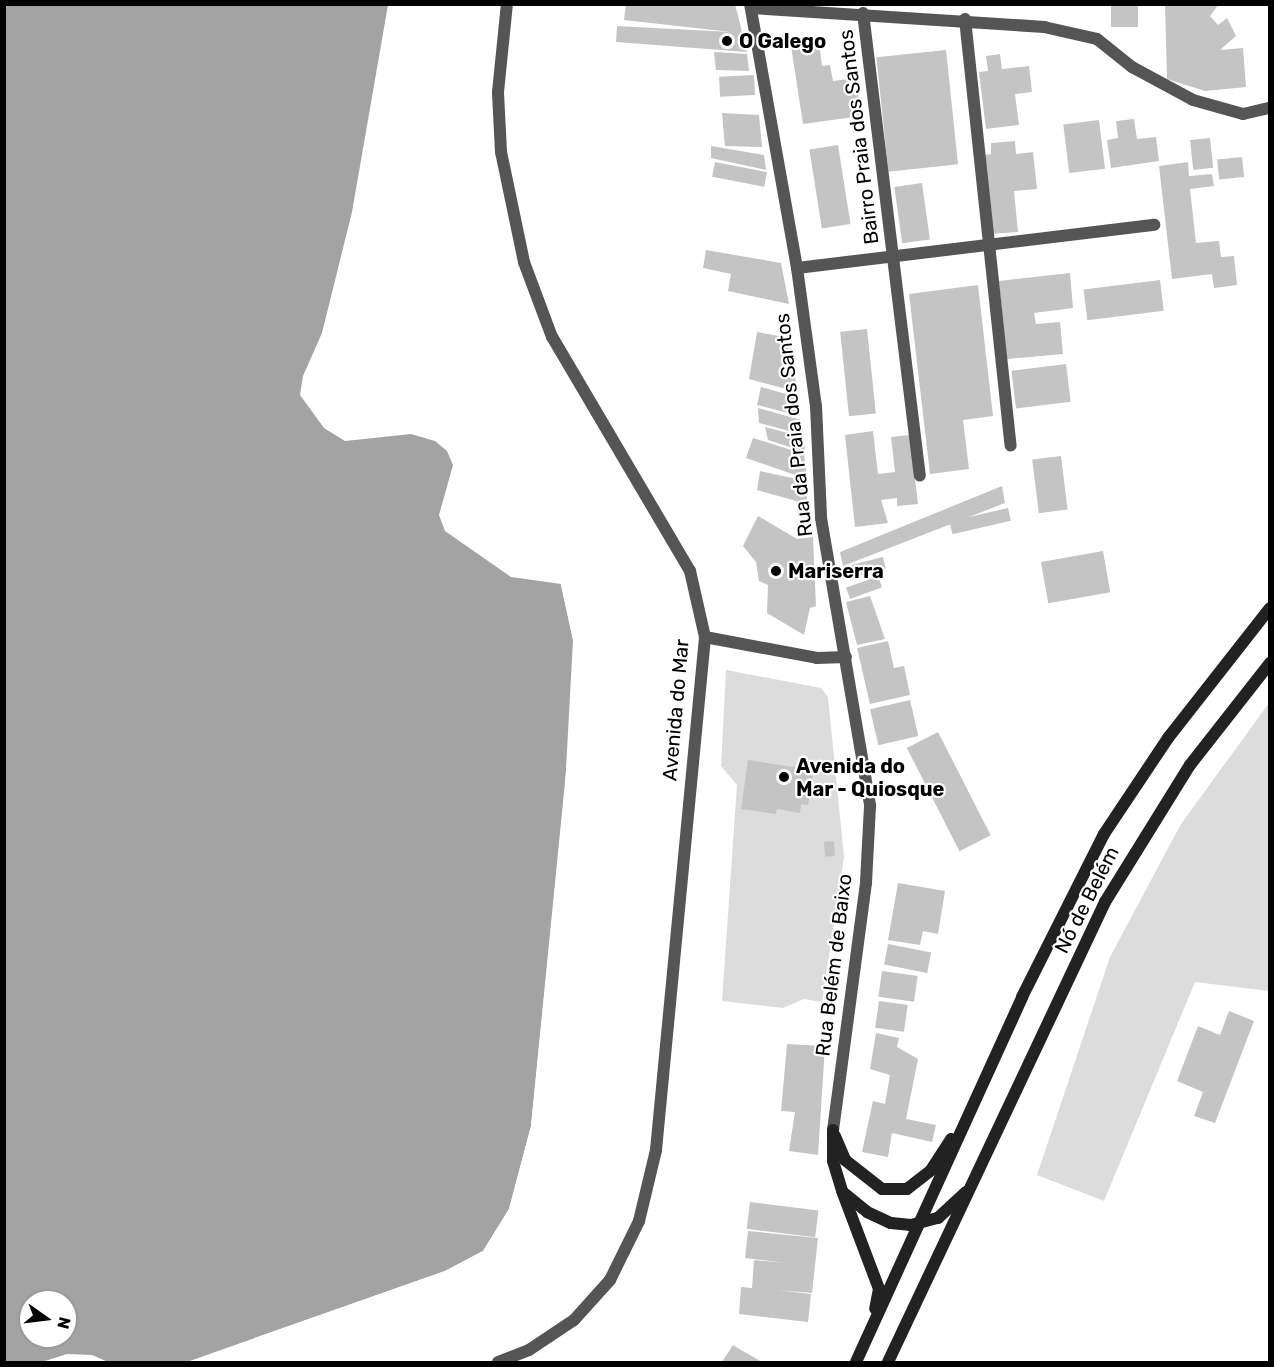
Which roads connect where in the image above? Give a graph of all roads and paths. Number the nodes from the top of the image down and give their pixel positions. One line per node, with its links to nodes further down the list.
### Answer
1 (507, 4): 13 (street, Avenida do Mar)
2 (751, 6): 3 (street); 9 (street, Rua da Praia dos Santos)
3 (863, 13): 4 (street); 8 (street, Bairro Praia dos Santos)
4 (964, 19): 5 (street); 7 (street)
5 (1269, 108)
6 (1154, 225): 7 (street, Bairro Praia dos Santos)
7 (986, 245): 8 (street, Bairro Praia dos Santos); 10 (street)
8 (893, 256): 9 (street, Bairro Praia dos Santos); 11 (street, Bairro Praia dos Santos)
9 (797, 268): 14 (street, Rua da Praia dos Santos)
10 (1011, 446)
11 (920, 475)
12 (1269, 608): 17 (main road, Nó de Belém)
13 (705, 637): 14 (street); 23 (street, Avenida do Mar)
14 (846, 657): 16 (street, Rua da Praia dos Santos)
15 (1269, 663): 19 (main road, Nó de Belém)
16 (870, 806): 18 (street, Rua Belém de Baixo)
17 (970, 1111): 18 (main road); 21 (main road)
18 (833, 1130): 20 (main road)
19 (977, 1177): 21 (main road); 25 (main road)
20 (842, 1191): 21 (main road); 22 (main road)
21 (921, 1223): 22 (main road)
22 (872, 1328): 24 (main road)
23 (498, 1362)
24 (856, 1362)
25 (888, 1362)

